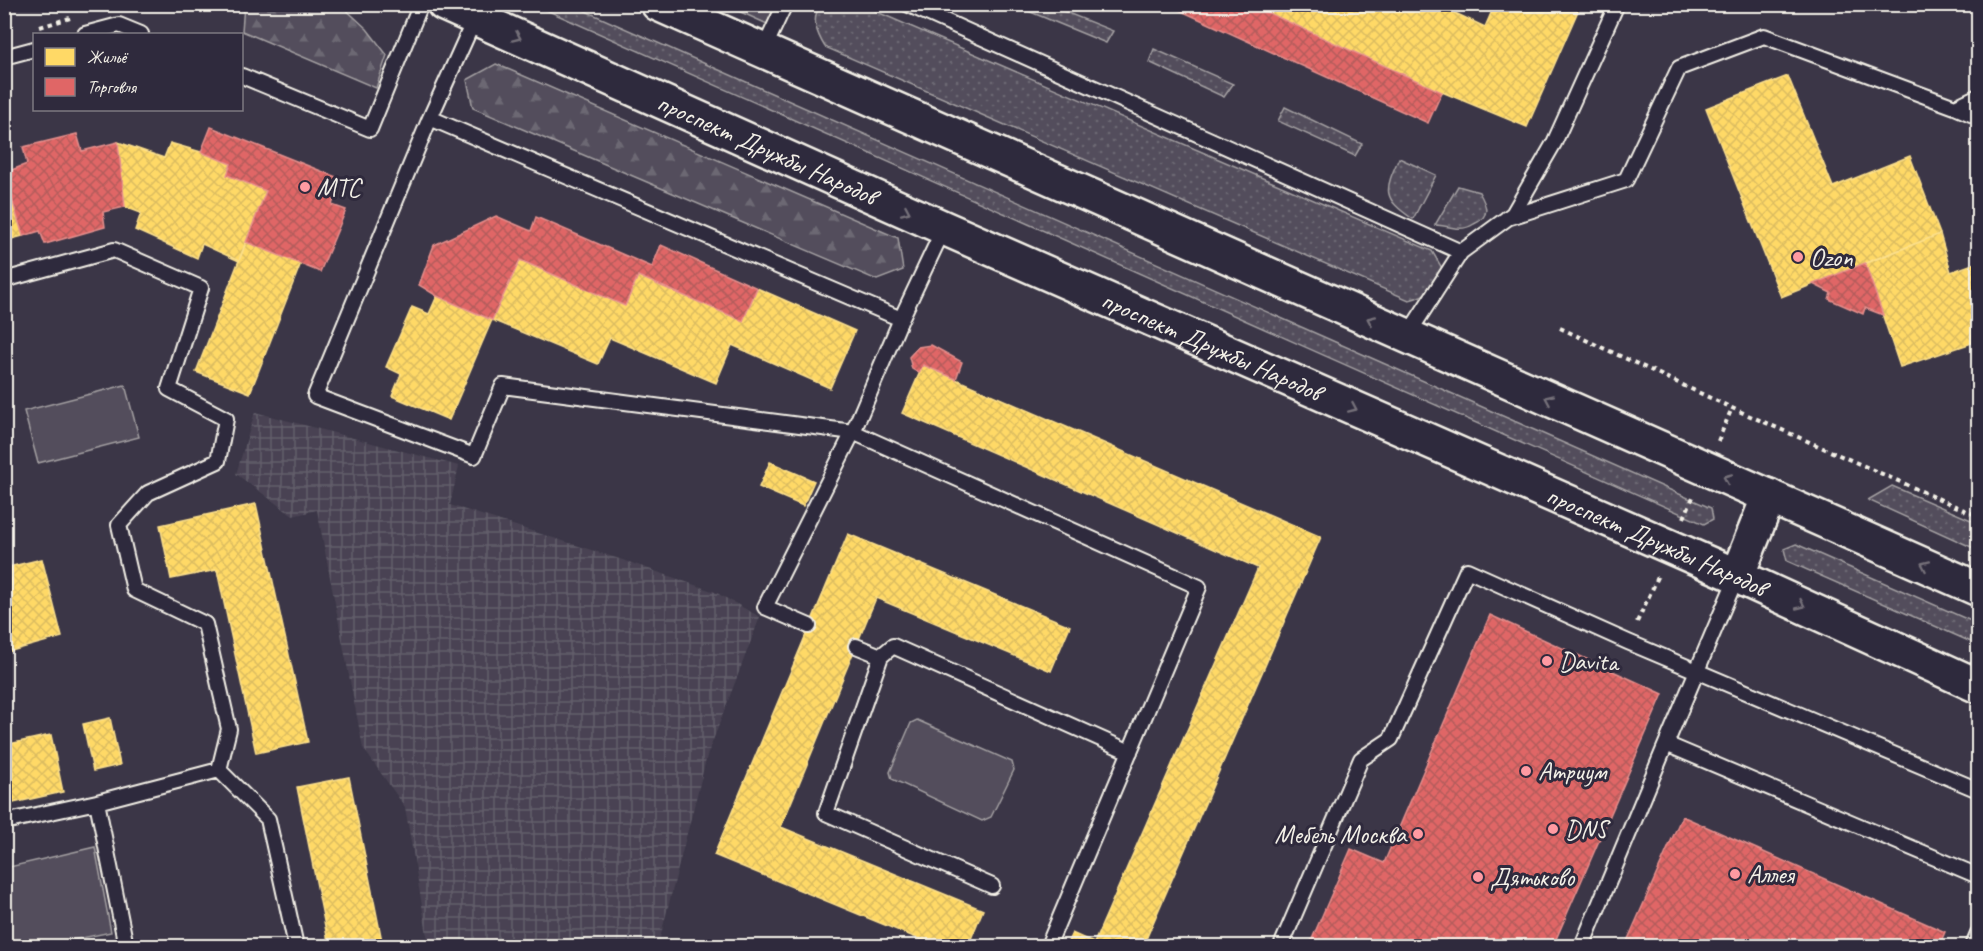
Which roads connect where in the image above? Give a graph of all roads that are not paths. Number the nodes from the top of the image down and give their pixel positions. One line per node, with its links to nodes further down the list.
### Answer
1 (421, 4): 13 (lane)
2 (444, 4): 7 (main road, проспект Дружбы Народов)
3 (658, 4): 11 (main road)
4 (784, 4): 11 (lane)
5 (907, 4): 20 (lane)
6 (1617, 4): 18 (lane)
7 (475, 18): 17 (lane); 19 (main road, проспект Дружбы Народов, one-way to 19)
8 (89, 33): 9 (lane)
9 (139, 33)
10 (33, 49): 12 (lane)
11 (763, 51): 23 (main road, one-way to 11)
12 (4, 57)
13 (243, 76)
14 (1978, 96): 15 (lane)
15 (1955, 107): 16 (lane); 18 (lane)
16 (1978, 117)
17 (430, 118): 22 (lane); 24 (lane)
18 (1507, 218): 20 (lane)
19 (944, 228): 22 (lane); 26 (main road, проспект Дружбы Народов, one-way to 26)
20 (1461, 252): 23 (lane)
21 (4, 280): 35 (lane)
22 (901, 319): 24 (lane)
23 (1407, 336): 25 (main road, one-way to 23)
24 (853, 432): 28 (lane); 34 (lane)
25 (1769, 496): 26 (main road); 27 (main road, one-way to 25)
26 (1737, 576): 31 (lane); 32 (main road, проспект Дружбы Народов, one-way to 32)
27 (1978, 588)
28 (809, 626)
29 (856, 646): 30 (lane)
30 (881, 656): 34 (lane); 40 (lane)
31 (1697, 670): 33 (lane); 36 (lane); 45 (lane)
32 (1978, 686)
33 (1666, 744): 39 (lane); 46 (lane)
34 (1130, 752): 44 (lane)
35 (219, 770): 37 (lane); 43 (lane)
36 (1978, 790)
37 (97, 802): 38 (lane); 42 (lane)
38 (4, 822)
39 (1978, 876)
40 (992, 886)
41 (1978, 934): 47 (lane)
42 (126, 946)
43 (296, 946)
44 (1047, 946)
45 (1281, 946)
46 (1582, 946)
47 (1973, 946)

